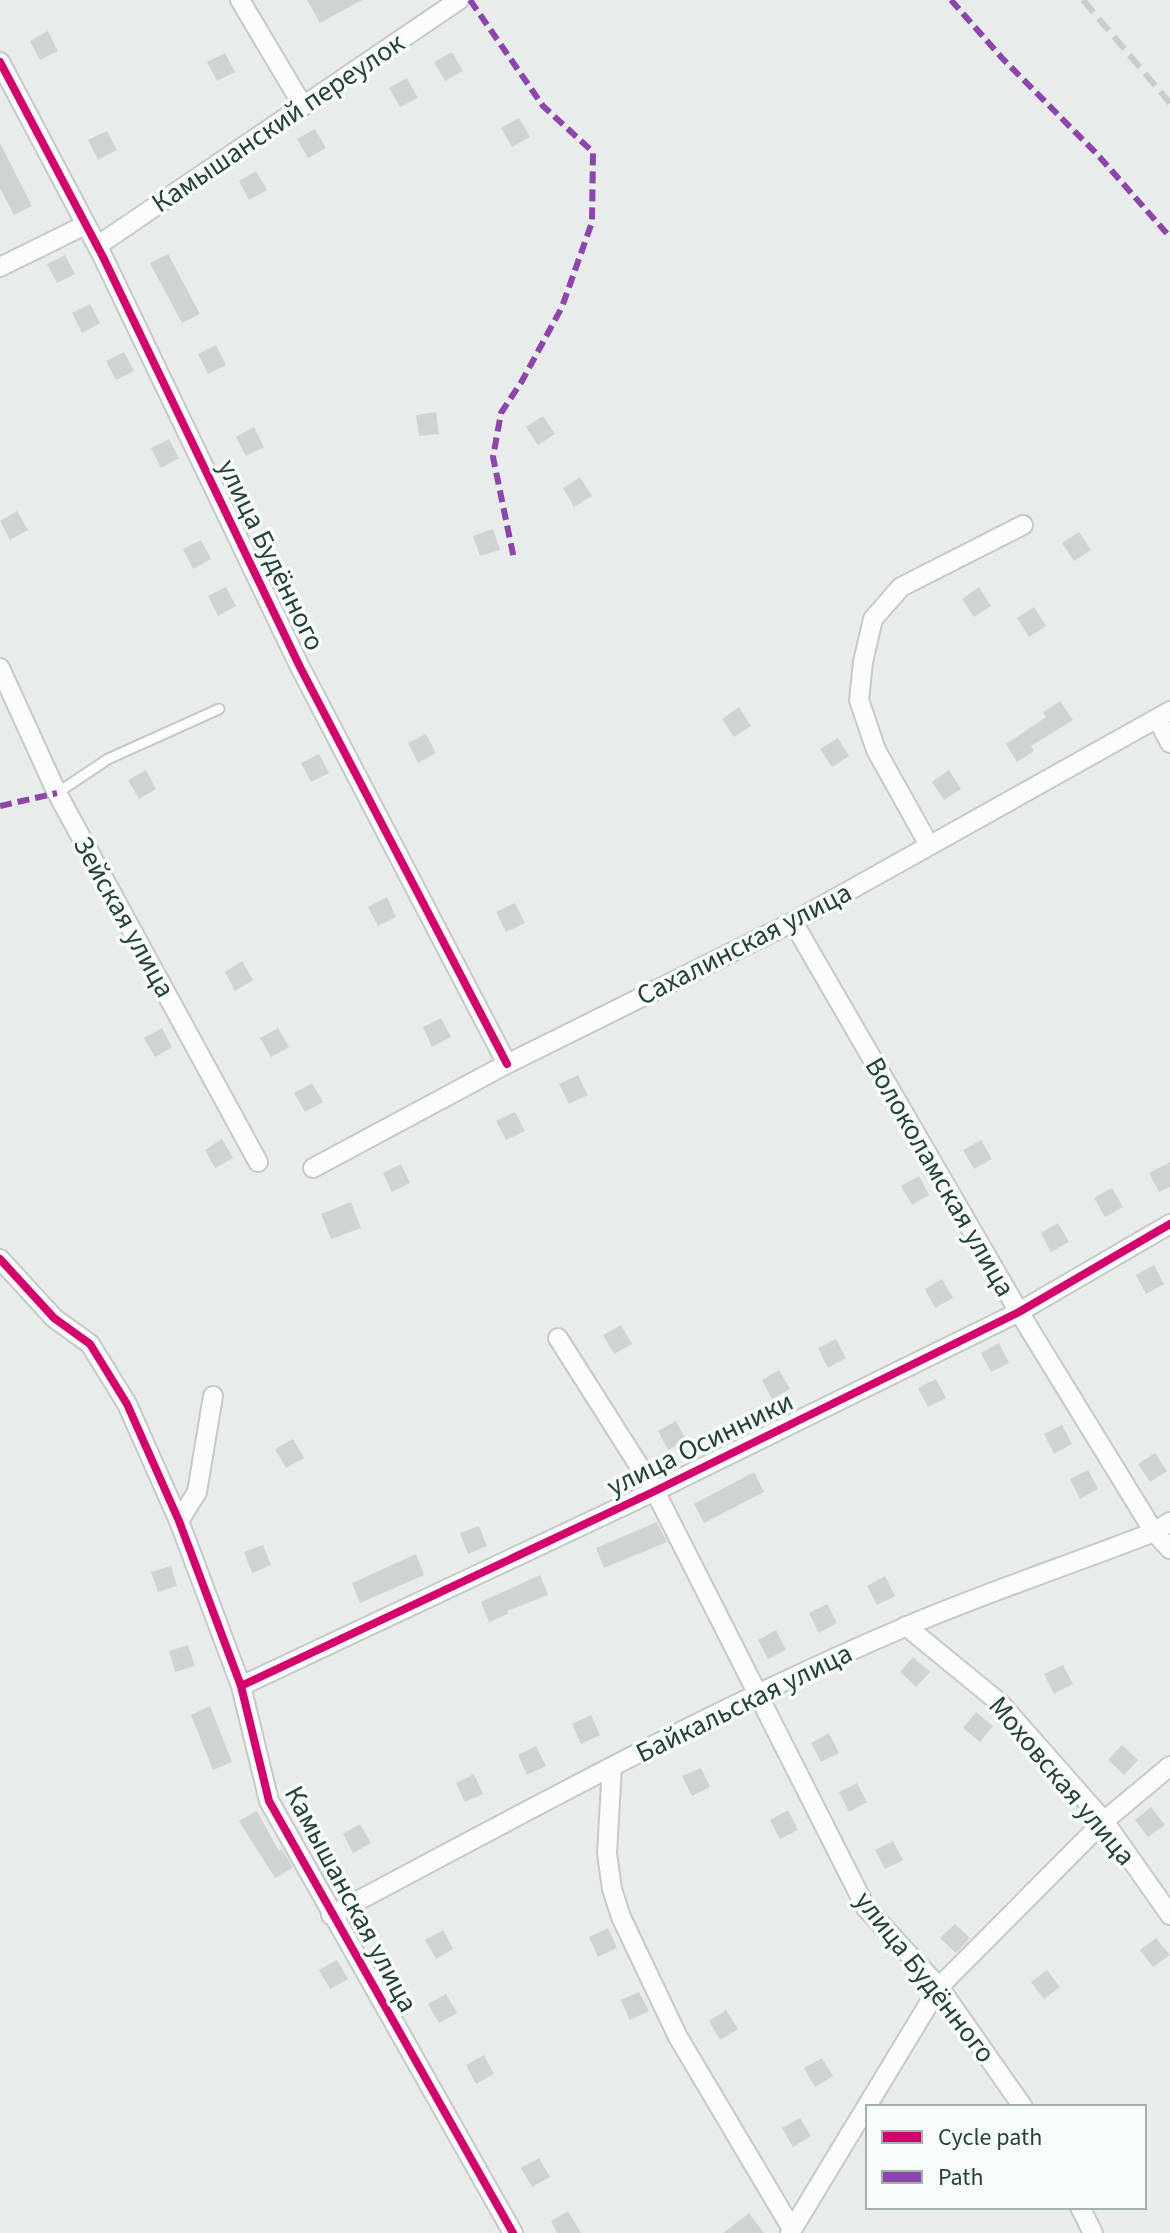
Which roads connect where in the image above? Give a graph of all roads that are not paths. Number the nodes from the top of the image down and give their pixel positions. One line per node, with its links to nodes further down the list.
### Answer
1 (240, 0): 4 (street)
2 (459, 0): 4 (street, Камышанский переулок)
3 (0, 62): 5 (street, улица Будённого)
4 (303, 106): 6 (street, Камышанский переулок)
5 (85, 225): 6 (street, улица Будённого); 7 (street)
6 (97, 246): 16 (street, улица Будённого)
7 (0, 267)
8 (1023, 525): 14 (street)
9 (0, 668): 13 (street, Зейская улица)
10 (219, 709): 13 (lane)
11 (1164, 716): 12 (street); 14 (street, Сахалинская улица)
12 (1170, 743)
13 (57, 793): 17 (street, Зейская улица)
14 (929, 845): 15 (street, Сахалинская улица)
15 (793, 922): 16 (street, Сахалинская улица); 21 (street, Волоколамская улица)
16 (507, 1064): 18 (street, Сахалинская улица)
17 (258, 1162)
18 (313, 1168)
19 (1170, 1224): 21 (street, улица Осинники)
20 (0, 1259): 25 (street, Камышанская улица)
21 (1019, 1312): 24 (street, улица Осинники); 26 (street, Волоколамская улица)
22 (558, 1338): 24 (street, улица Будённого)
23 (213, 1396): 25 (street)
24 (655, 1491): 29 (street, улица Осинники); 30 (street, улица Будённого)
25 (179, 1521): 29 (street, Камышанская улица)
26 (1162, 1527): 27 (street, Волоколамская улица); 28 (street, Байкальская улица)
27 (1170, 1549)
28 (906, 1626): 30 (street, Байкальская улица); 33 (street, Моховская улица)
29 (241, 1686): 34 (street, Камышанская улица)
30 (756, 1694): 32 (street, Байкальская улица); 36 (street, улица Будённого)
31 (1170, 1766): 33 (street)
32 (612, 1767): 34 (street, Байкальская улица); 41 (street)
33 (1104, 1821): 35 (street, Моховская улица); 36 (street)
34 (331, 1915): 42 (street, Камышанская улица)
35 (1170, 1915)
36 (939, 1987): 37 (street); 38 (street, улица Будённого)
37 (867, 2105)
38 (1022, 2105)
39 (866, 2107): 41 (street)
40 (1081, 2209): 43 (street)
41 (791, 2231)
42 (513, 2233)
43 (1093, 2233)

